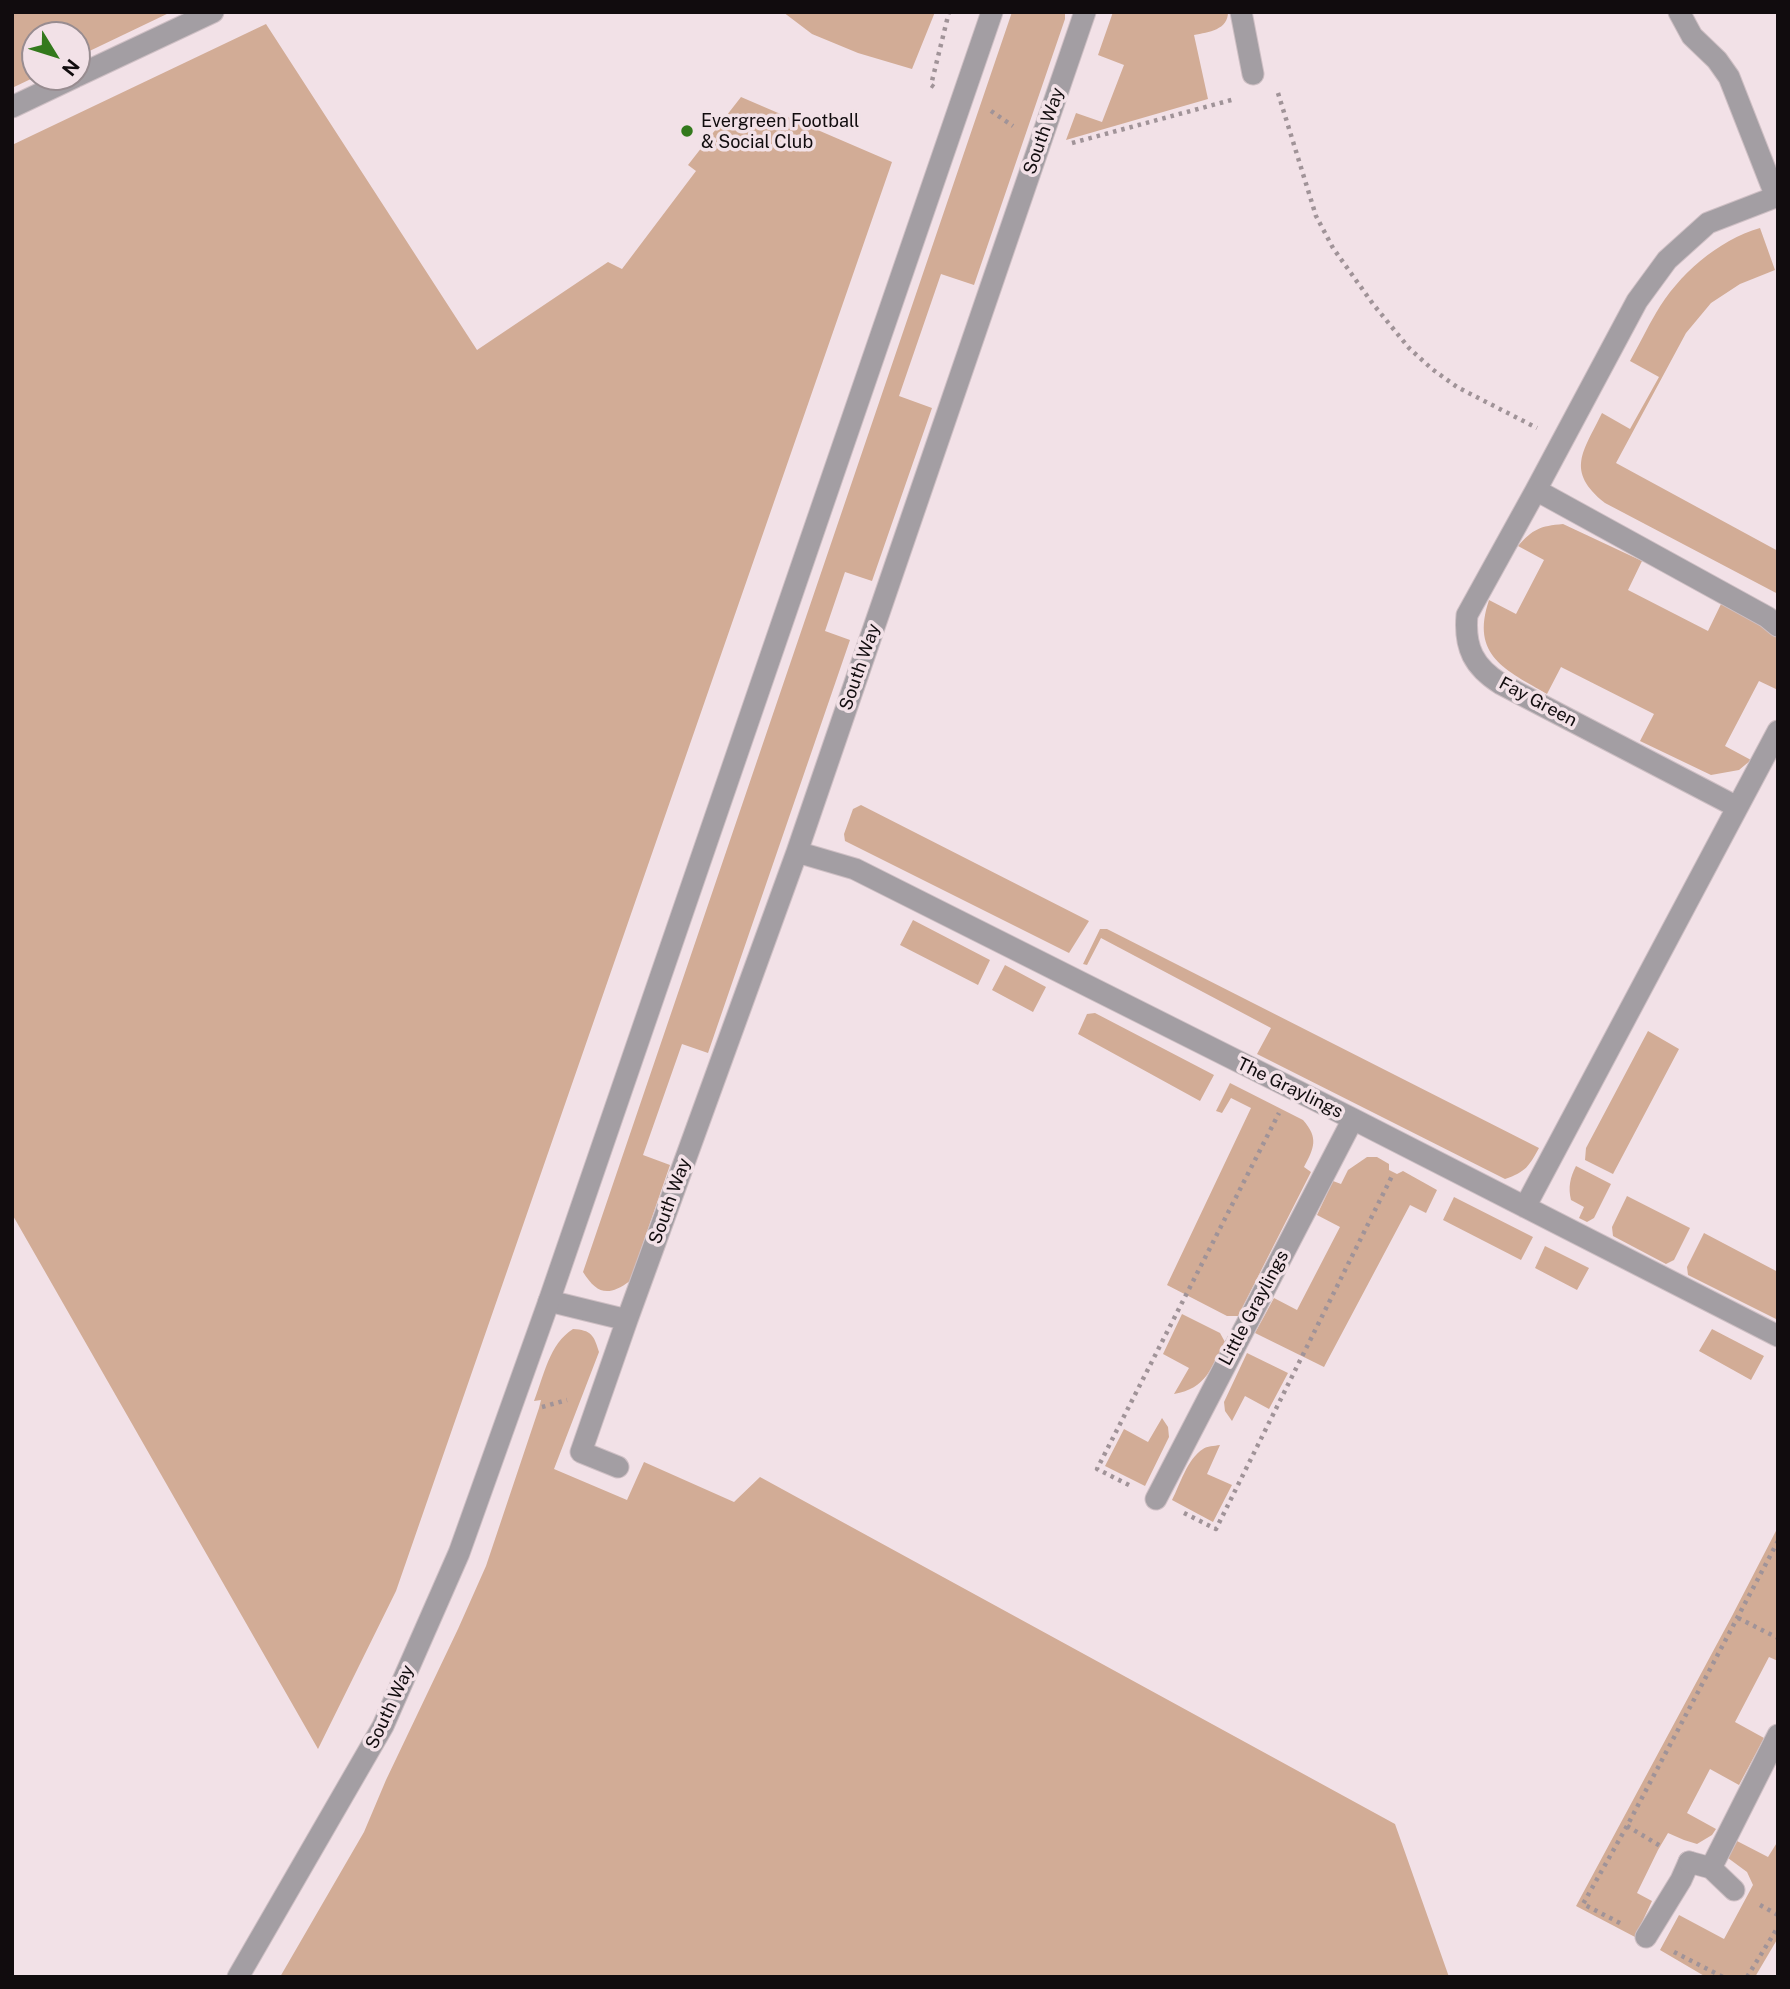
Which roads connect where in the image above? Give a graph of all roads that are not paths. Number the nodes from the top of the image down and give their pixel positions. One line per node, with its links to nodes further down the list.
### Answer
1 (213, 12): 6 (street)
2 (992, 12): 18 (street, South Way)
3 (1085, 12): 15 (street, South Way)
4 (1241, 12): 7 (street)
5 (1679, 12): 10 (street)
6 (91, 70)
7 (1253, 74)
8 (46, 91): 9 (street)
9 (12, 107)
10 (1777, 196): 11 (street, Fay Green)
11 (1536, 490): 12 (street); 14 (street, Fay Green)
12 (1778, 626)
13 (1778, 731): 14 (street)
14 (1737, 807): 17 (street)
15 (797, 852): 16 (street, The Graylings); 19 (street, South Way)
16 (1353, 1119): 17 (street, The Graylings); 22 (street, Little Graylings)
17 (1525, 1207): 20 (street, The Graylings)
18 (549, 1301): 19 (street); 27 (street, South Way)
19 (627, 1320): 21 (street, South Way)
20 (1778, 1336)
21 (618, 1467)
22 (1156, 1499)
23 (1778, 1735): 24 (street)
24 (1711, 1868): 25 (street); 26 (street)
25 (1734, 1890)
26 (1646, 1937)
27 (238, 1977)

